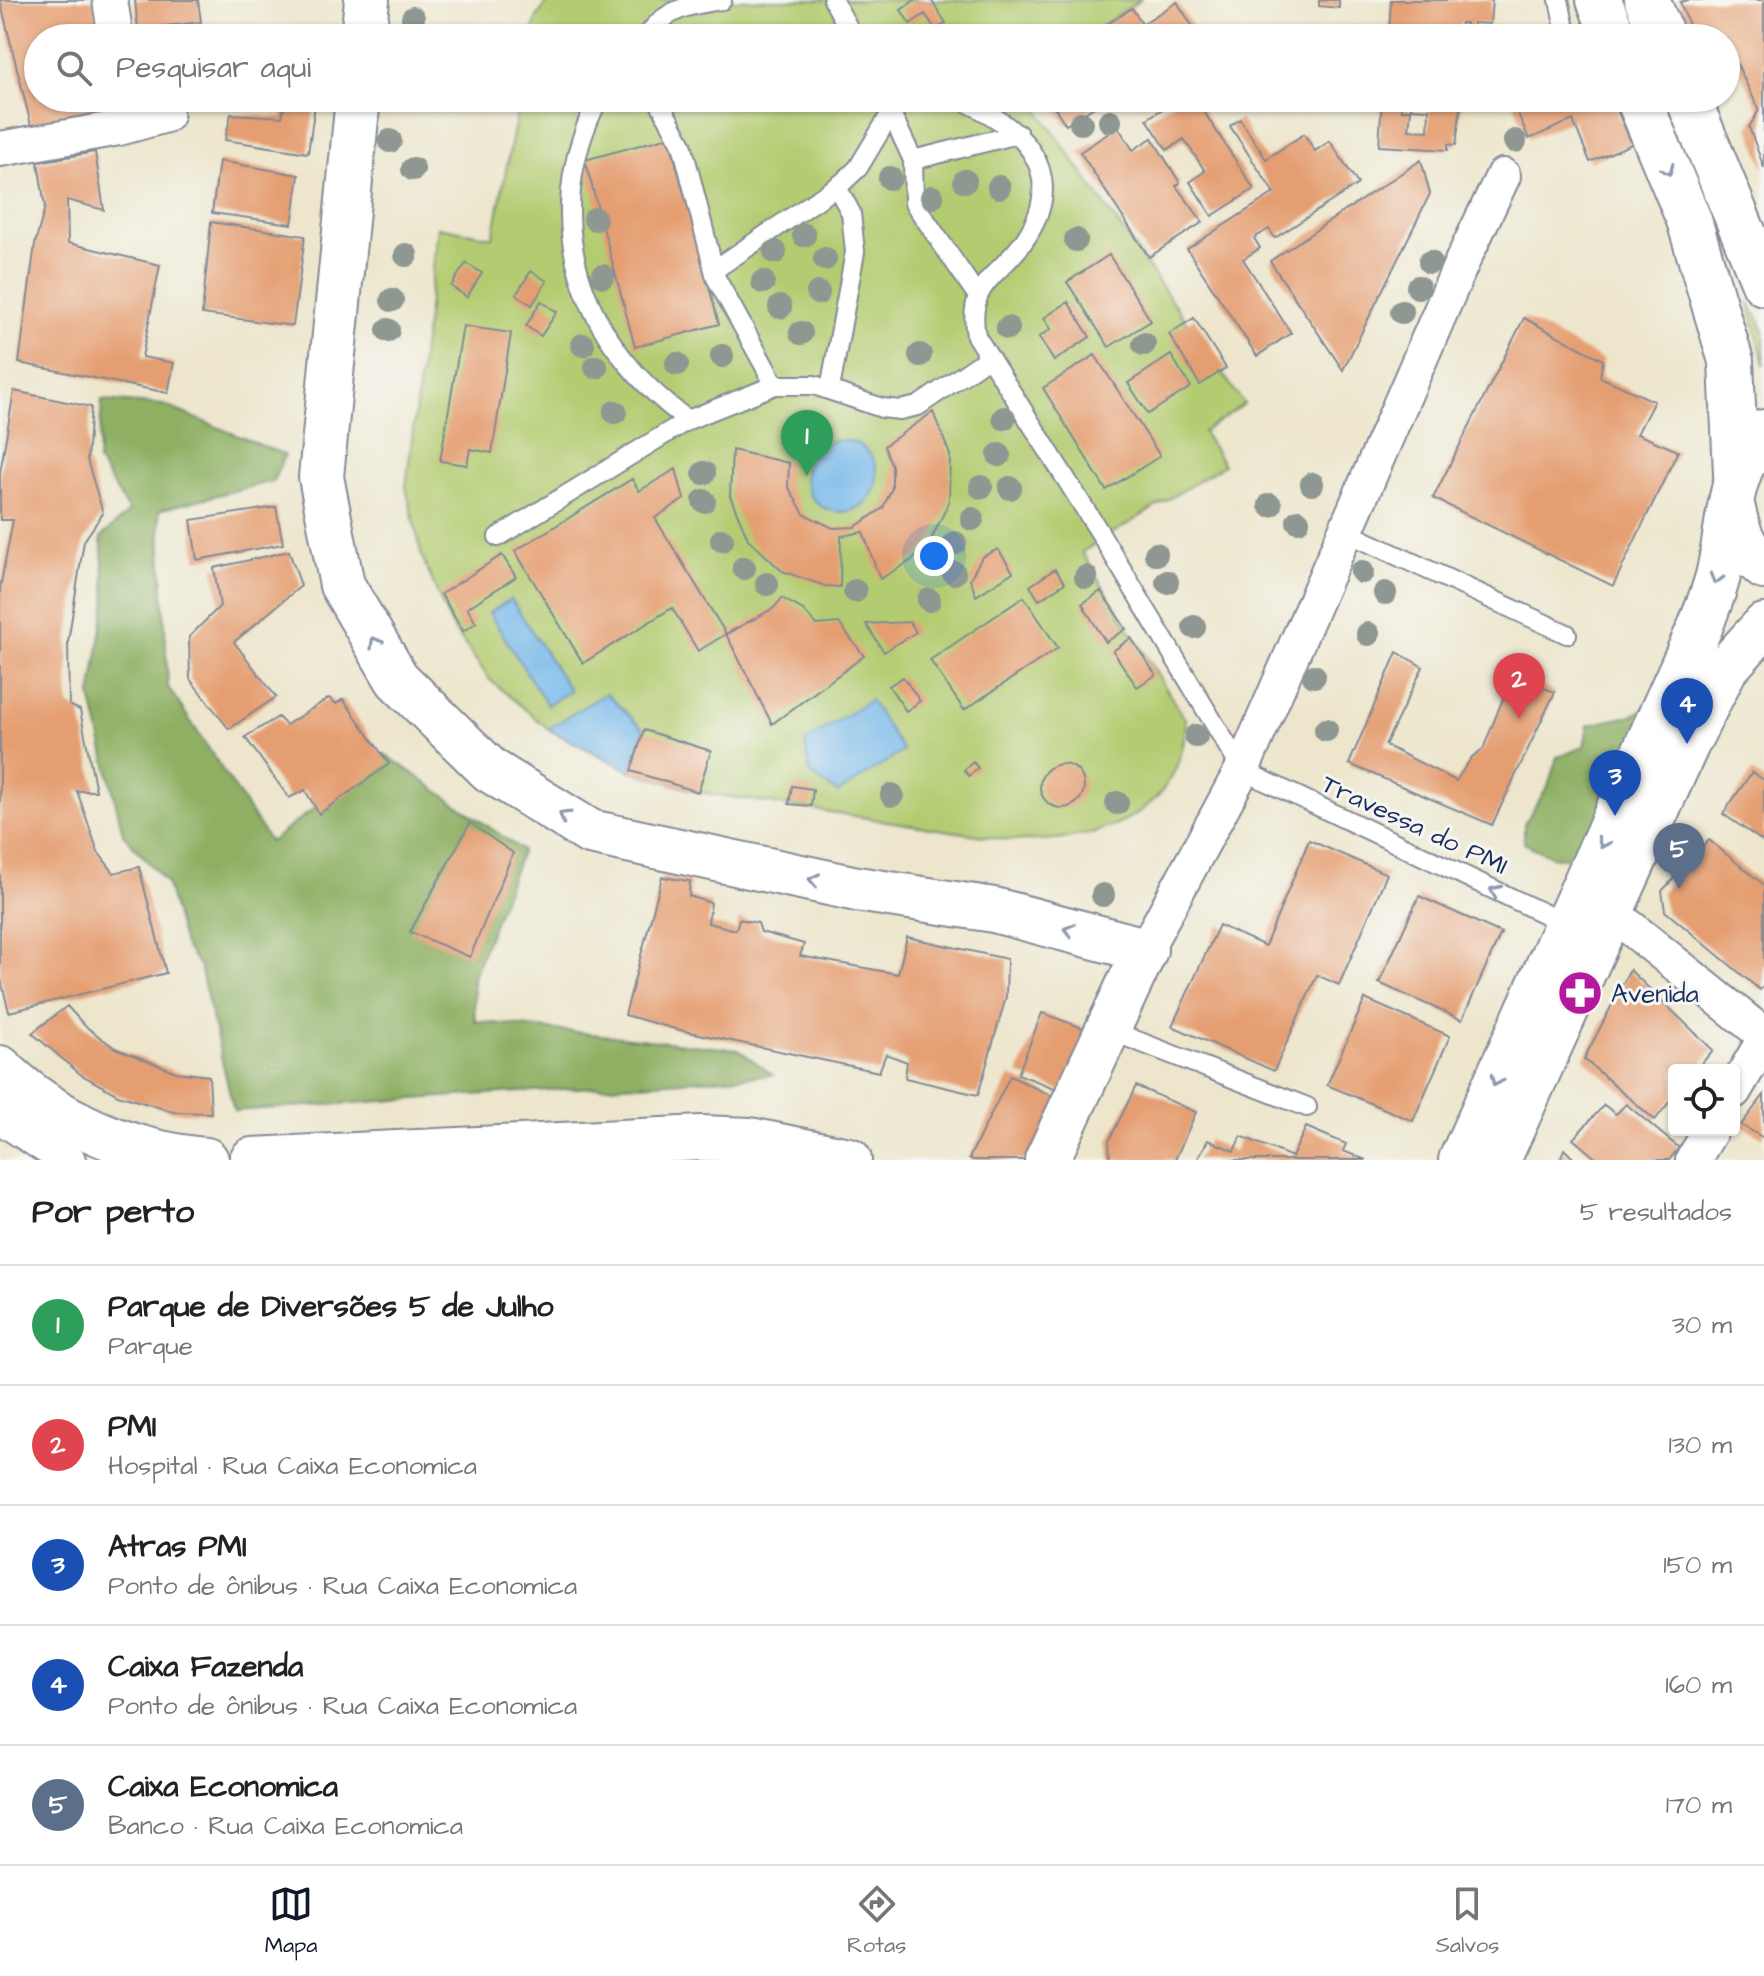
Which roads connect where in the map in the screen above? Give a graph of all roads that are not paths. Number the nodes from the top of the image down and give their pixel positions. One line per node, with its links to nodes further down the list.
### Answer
1 (110, 0): 8 (street)
2 (367, 0): 9 (street)
3 (722, 0): 10 (lane)
4 (833, 0): 11 (lane)
5 (1559, 0): 12 (lane)
6 (1599, 0): 13 (street)
7 (1647, 0): 14 (street)
8 (114, 24)
9 (364, 24)
10 (658, 24)
11 (846, 24)
12 (1564, 24)
13 (1608, 24)
14 (1657, 24)
15 (164, 112): 25 (street)
16 (357, 112): 46 (street, one-way to 16)
17 (592, 112): 35 (lane)
18 (665, 112): 29 (lane)
19 (885, 112): 28 (lane)
20 (891, 112): 26 (lane)
21 (981, 112): 24 (lane)
22 (1644, 112): 37 (street, one-way to 37)
23 (1694, 112): 30 (street)
24 (1018, 134): 26 (lane); 31 (lane)
25 (0, 149)
26 (913, 160): 31 (lane)
27 (1503, 176): 38 (street)
28 (837, 187): 29 (lane); 34 (lane)
29 (714, 270): 33 (lane)
30 (1764, 283)
31 (977, 295): 32 (lane)
32 (988, 358): 34 (lane); 43 (lane)
33 (775, 385): 34 (lane); 35 (lane)
34 (830, 389)
35 (688, 420): 39 (lane)
36 (1764, 432): 37 (street)
37 (1734, 488): 40 (street); 45 (street, one-way to 45)
38 (1346, 532): 42 (lane); 43 (street)
39 (498, 537)
40 (1764, 567)
41 (1764, 626): 44 (street)
42 (1567, 634)
43 (1242, 770): 45 (lane, Travessa do PMI, one-way to 43); 46 (street)
44 (1611, 912): 48 (street); 60 (street)
45 (1566, 924): 59 (street, one-way to 59)
46 (1145, 950): 47 (street)
47 (1109, 1030): 51 (lane); 58 (street)
48 (1764, 1037): 50 (street)
49 (0, 1068): 55 (street)
50 (1740, 1080)
51 (1307, 1107)
52 (0, 1116): 54 (street)
53 (1707, 1136): 61 (street)
54 (68, 1160)
55 (206, 1160)
56 (252, 1160): 57 (street)
57 (849, 1160)
58 (1047, 1160)
59 (1461, 1160)
60 (1498, 1160)
61 (1693, 1160)

